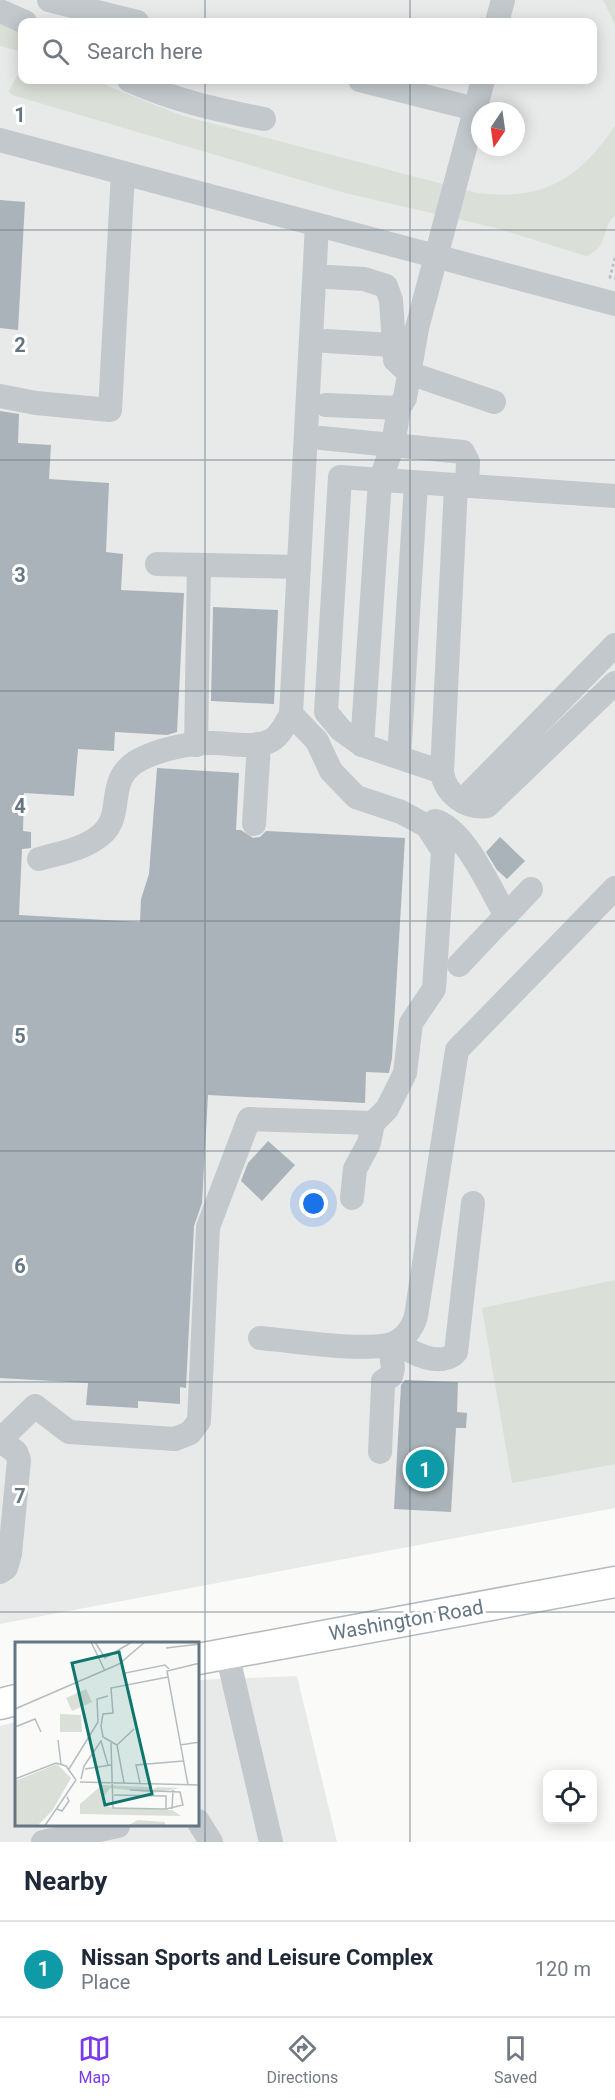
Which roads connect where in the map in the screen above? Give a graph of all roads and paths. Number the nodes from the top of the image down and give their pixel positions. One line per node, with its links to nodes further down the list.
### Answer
1 (49, 0): 4 (street)
2 (503, 0): 5 (street)
3 (0, 11): 6 (street)
4 (121, 18)
5 (498, 18)
6 (18, 19)
7 (138, 84): 12 (street)
8 (376, 84): 11 (street)
9 (482, 84): 10 (street)
10 (477, 102)
11 (471, 108)
12 (264, 119)
13 (471, 124): 17 (street)
14 (0, 140): 15 (street)
15 (123, 173): 16 (street); 25 (street)
16 (317, 225): 17 (street); 37 (street)
17 (436, 257): 21 (street); 24 (street)
18 (615, 258): 20 (path)
19 (328, 277): 23 (street)
20 (615, 279)
21 (615, 304)
22 (326, 341): 23 (street)
23 (392, 345): 24 (street)
24 (409, 374): 26 (street); 28 (street)
25 (0, 396)
26 (494, 402)
27 (326, 405): 28 (street)
28 (399, 408): 30 (street)
29 (321, 438): 30 (street)
30 (393, 445): 31 (street); 33 (street)
31 (380, 481): 32 (street); 43 (street); 43 (street)
32 (416, 484): 33 (street); 44 (street)
33 (461, 486): 34 (street); 45 (street)
34 (615, 496)
35 (157, 564): 36 (street)
36 (199, 565): 37 (street); 42 (street)
37 (299, 567): 40 (street)
38 (615, 645): 46 (street)
39 (615, 683): 46 (street)
40 (291, 714): 41 (street); 48 (street)
41 (259, 744): 42 (street); 47 (street)
42 (196, 745): 49 (street)
43 (362, 745): 44 (street)
44 (399, 757): 45 (street)
45 (442, 772): 46 (street)
46 (462, 801)
47 (254, 824)
48 (428, 826): 52 (street); 54 (street)
49 (39, 860)
50 (615, 888): 58 (street)
51 (531, 889): 52 (street)
52 (506, 916): 53 (street)
53 (459, 965)
54 (374, 1124): 55 (street); 59 (street)
55 (352, 1198)
56 (473, 1203): 58 (street)
57 (260, 1338): 58 (street)
58 (394, 1343): 60 (street)
59 (0, 1440): 61 (street)
60 (380, 1452)
61 (0, 1572)
62 (615, 1582): 63 (main road, Washington Road)
63 (228, 1653): 64 (main road, Washington Road); 71 (street)
64 (200, 1659)
65 (15, 1700): 66 (main road)
66 (0, 1704)
67 (200, 1824): 70 (street)
68 (113, 1827): 69 (street)
69 (43, 1842)
70 (211, 1842)
71 (271, 1842)

